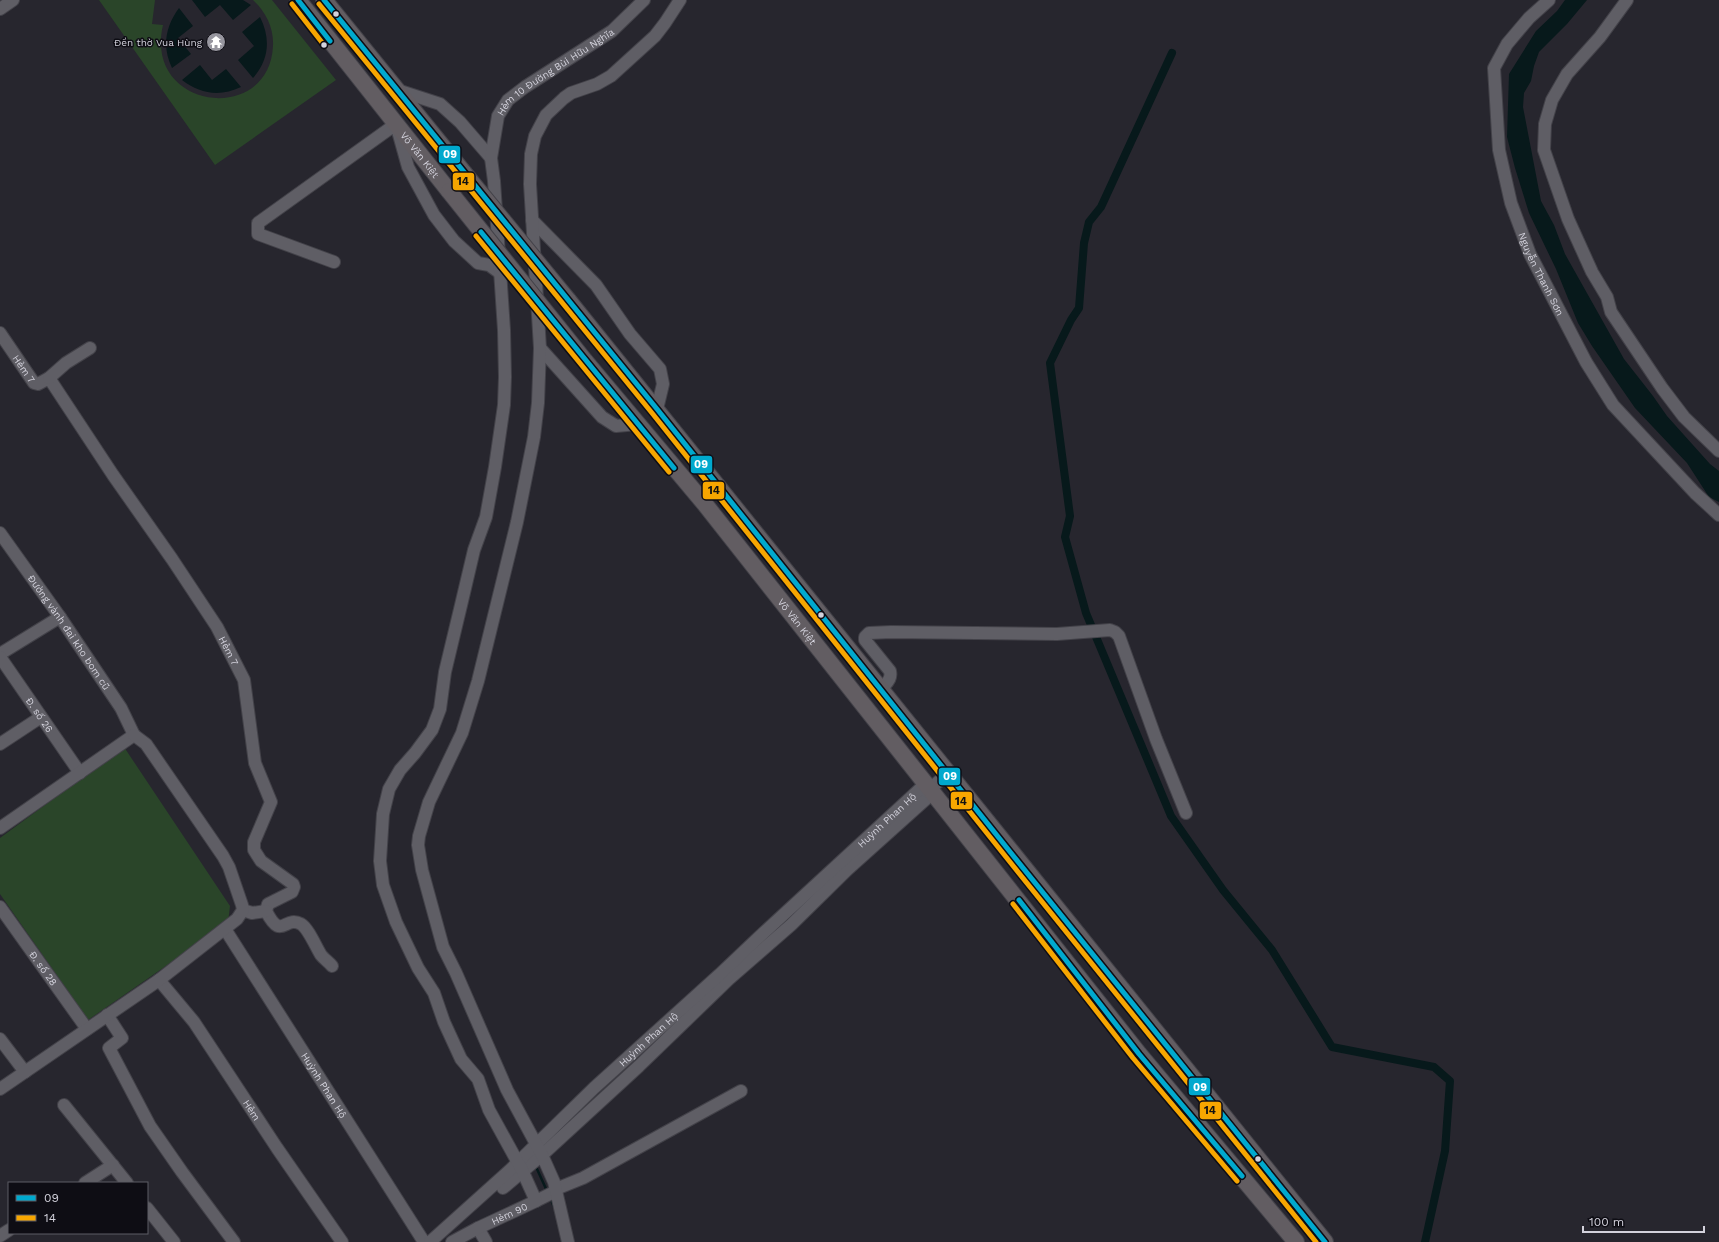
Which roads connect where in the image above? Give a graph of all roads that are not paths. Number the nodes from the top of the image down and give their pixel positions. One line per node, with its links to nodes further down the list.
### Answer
1 (13, 0): 8 (street)
2 (298, 0): 10 (main road, Võ Văn Kiệt)
3 (324, 0): 9 (main road)
4 (644, 0): 11 (street, Hẻm 10 Đường Bùi Hữu Nghĩa)
5 (680, 0): 12 (street)
6 (1549, 0): 22 (street, Nguyễn Thanh Sơn)
7 (1627, 0): 21 (street)
8 (0, 9)
9 (397, 90): 11 (street); 19 (main road, bridge)
10 (396, 124): 13 (street); 14 (street); 20 (main road, Võ Văn Kiệt, bridge)
11 (491, 158): 14 (street, Hẻm 10 Đường Bùi Hữu Nghĩa)
12 (532, 220): 17 (street); 19 (street)
13 (334, 262)
14 (500, 273): 51 (street, Hẻm 90)
15 (0, 333): 18 (street, Hẻm 7)
16 (90, 348): 18 (street)
17 (540, 348): 20 (street); 48 (street)
18 (49, 378): 37 (street, Hẻm 7)
19 (657, 409): 26 (main road)
20 (638, 424): 32 (main road, Võ Văn Kiệt)
21 (1719, 451)
22 (1719, 515)
23 (0, 533): 24 (street, Đường vành đai kho bom cũ)
24 (60, 617): 25 (street); 28 (street, Đường vành đai kho bom cũ)
25 (0, 656): 27 (street, Đ. số 26)
26 (881, 690): 31 (main road); 33 (street)
27 (41, 717): 29 (street); 30 (street, Đ. số 26)
28 (134, 735): 30 (street); 36 (street)
29 (0, 744)
30 (80, 773): 34 (street)
31 (948, 774): 32 (street); 67 (main road)
32 (929, 789): 48 (street, Huỳnh Phan Hộ); 49 (street, Huỳnh Phan Hộ); 66 (main road, Võ Văn Kiệt)
33 (1186, 813)
34 (0, 828)
35 (0, 907): 42 (street, Đ. số 28)
36 (243, 910): 37 (street); 38 (street)
37 (266, 911): 39 (street)
38 (225, 928): 40 (street); 58 (street, Huỳnh Phan Hộ)
39 (332, 966)
40 (159, 980): 41 (street); 61 (street, Hẻm)
41 (107, 1015): 42 (street); 60 (street)
42 (87, 1029): 44 (street)
43 (0, 1039): 44 (street)
44 (25, 1072): 45 (street)
45 (0, 1089)
46 (741, 1091): 54 (street)
47 (64, 1105): 50 (street)
48 (536, 1144): 49 (street); 51 (street, Huỳnh Phan Hộ)
49 (542, 1155): 51 (street, Huỳnh Phan Hộ); 54 (street)
50 (113, 1165): 52 (street); 53 (street)
51 (520, 1166): 55 (street, Hẻm 90); 58 (street, Huỳnh Phan Hộ); 62 (street, Huỳnh Phan Hộ)
52 (86, 1182)
53 (126, 1182)
54 (555, 1190): 55 (street); 65 (street)
55 (538, 1200): 57 (street, Hẻm 90)
56 (148, 1209): 59 (street)
57 (478, 1228): 63 (street, Hẻm 90); 64 (street)
58 (423, 1241)
59 (174, 1242)
60 (234, 1242)
61 (342, 1242)
62 (442, 1242)
63 (452, 1242)
64 (486, 1242)
65 (568, 1242)
66 (1296, 1242)
67 (1325, 1242)

